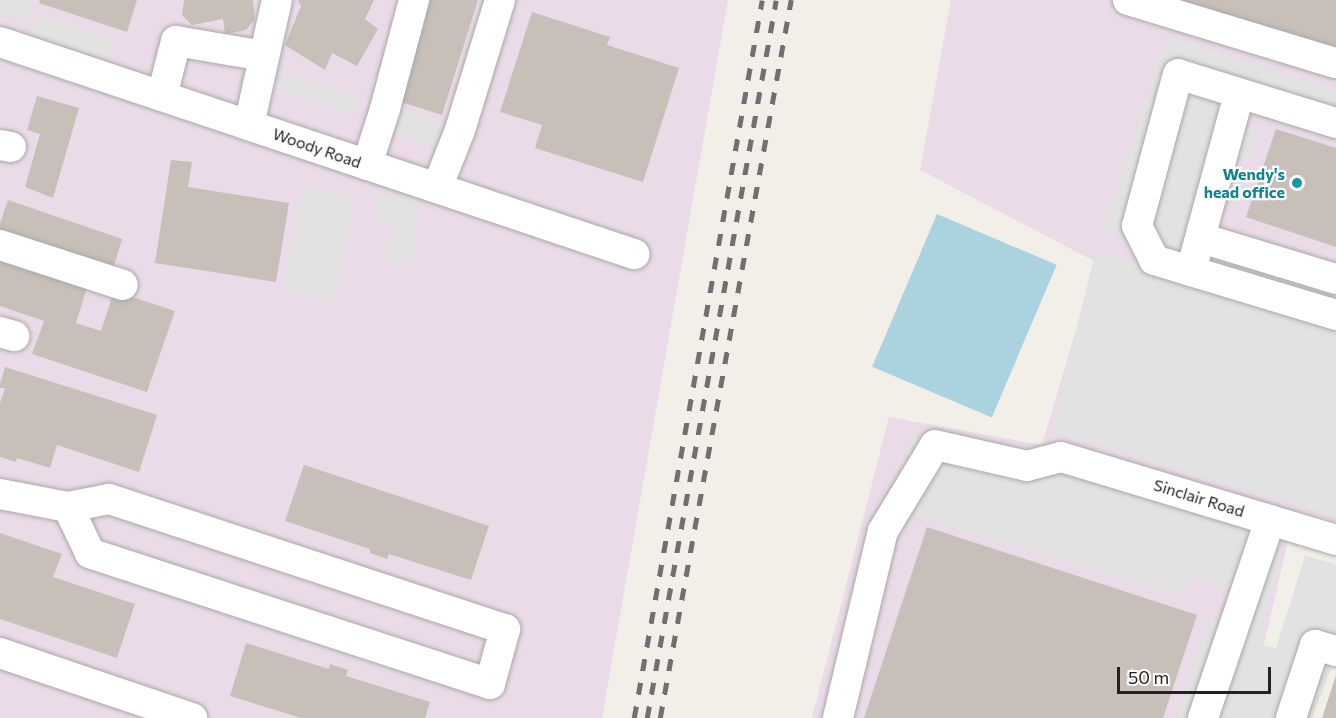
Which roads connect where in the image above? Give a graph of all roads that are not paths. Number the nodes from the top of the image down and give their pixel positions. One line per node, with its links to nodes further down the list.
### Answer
1 (277, 0): 6 (street)
2 (414, 0): 12 (street)
3 (500, 0): 13 (street)
4 (1128, 0): 7 (street)
5 (0, 42): 9 (street, Woody Road)
6 (264, 56): 9 (street); 11 (street)
7 (1336, 63)
8 (1239, 94): 10 (street); 14 (street); 17 (street)
9 (162, 96): 11 (street, Woody Road)
10 (1336, 123)
11 (249, 125): 12 (street, Woody Road)
12 (367, 165): 13 (street, Woody Road)
13 (437, 188): 16 (street, Woody Road)
14 (1201, 238): 17 (street); 18 (street)
15 (0, 245): 19 (street)
16 (634, 254)
17 (1191, 271): 20 (street)
18 (1336, 279)
19 (123, 285)
20 (1336, 315)
21 (0, 494): 22 (street)
22 (68, 507): 22 (street)
23 (1270, 520): 24 (street, Sinclair Road); 28 (street, Sinclair Road); 29 (street)
24 (1336, 540)
25 (1336, 651): 30 (street)
26 (0, 653): 27 (street)
27 (192, 718)
28 (838, 718)
29 (1203, 718)
30 (1291, 718)

